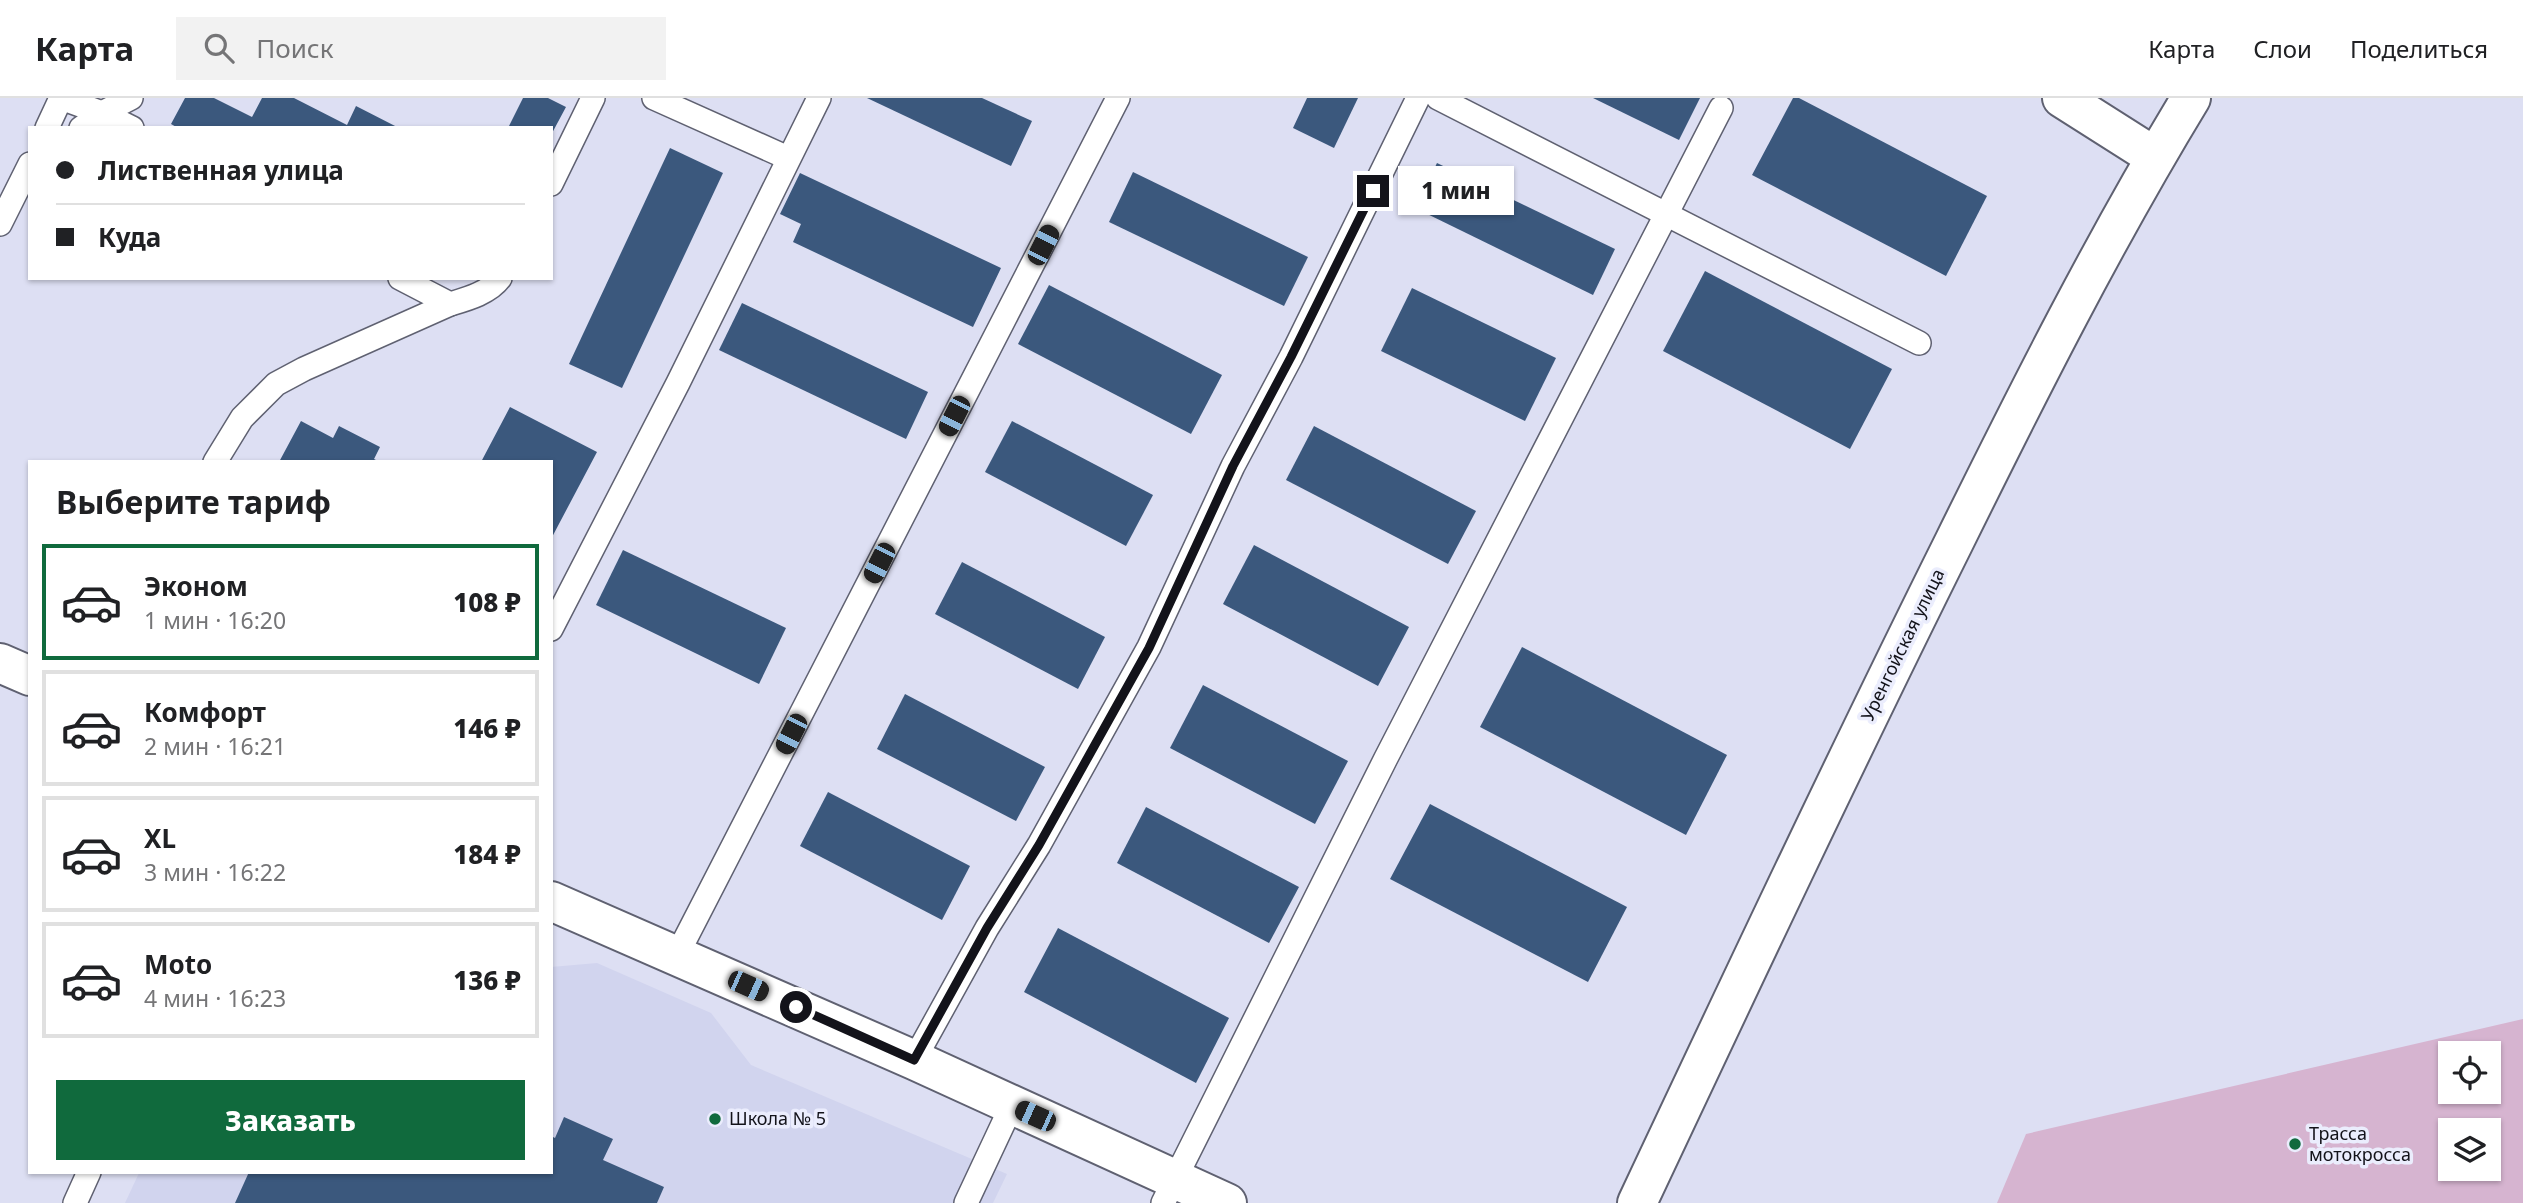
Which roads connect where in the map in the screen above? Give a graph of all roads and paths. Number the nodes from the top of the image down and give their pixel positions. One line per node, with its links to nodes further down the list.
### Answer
1 (61, 98): 12 (lane); 13 (lane)
2 (131, 98): 12 (lane)
3 (593, 98): 19 (lane)
4 (654, 98): 17 (lane)
5 (819, 98): 17 (lane)
6 (1118, 98): 31 (lane)
7 (1418, 98): 32 (lane)
8 (1438, 98): 20 (lane)
9 (2062, 98): 16 (street)
10 (2191, 98): 16 (street, Уренгойская улица)
11 (1721, 108): 20 (lane)
12 (102, 113): 14 (lane); 15 (lane)
13 (48, 126)
14 (84, 126)
15 (128, 126)
16 (2155, 157): 39 (street, Уренгойская улица)
17 (789, 158): 27 (lane)
18 (28, 168): 21 (lane)
19 (553, 180)
20 (1666, 214): 25 (lane); 35 (lane)
21 (0, 224)
22 (404, 280): 24 (lane)
23 (499, 280): 24 (lane)
24 (450, 304): 26 (lane)
25 (1919, 343)
26 (216, 460)
27 (553, 625)
28 (0, 663): 29 (street)
29 (28, 675)
30 (553, 902): 31 (street)
31 (677, 955): 32 (street)
32 (914, 1060): 33 (street)
33 (1012, 1105): 35 (street); 37 (lane)
34 (88, 1174): 36 (lane)
35 (1169, 1191): 38 (street)
36 (75, 1203)
37 (966, 1203)
38 (1227, 1203)
39 (1637, 1203)

